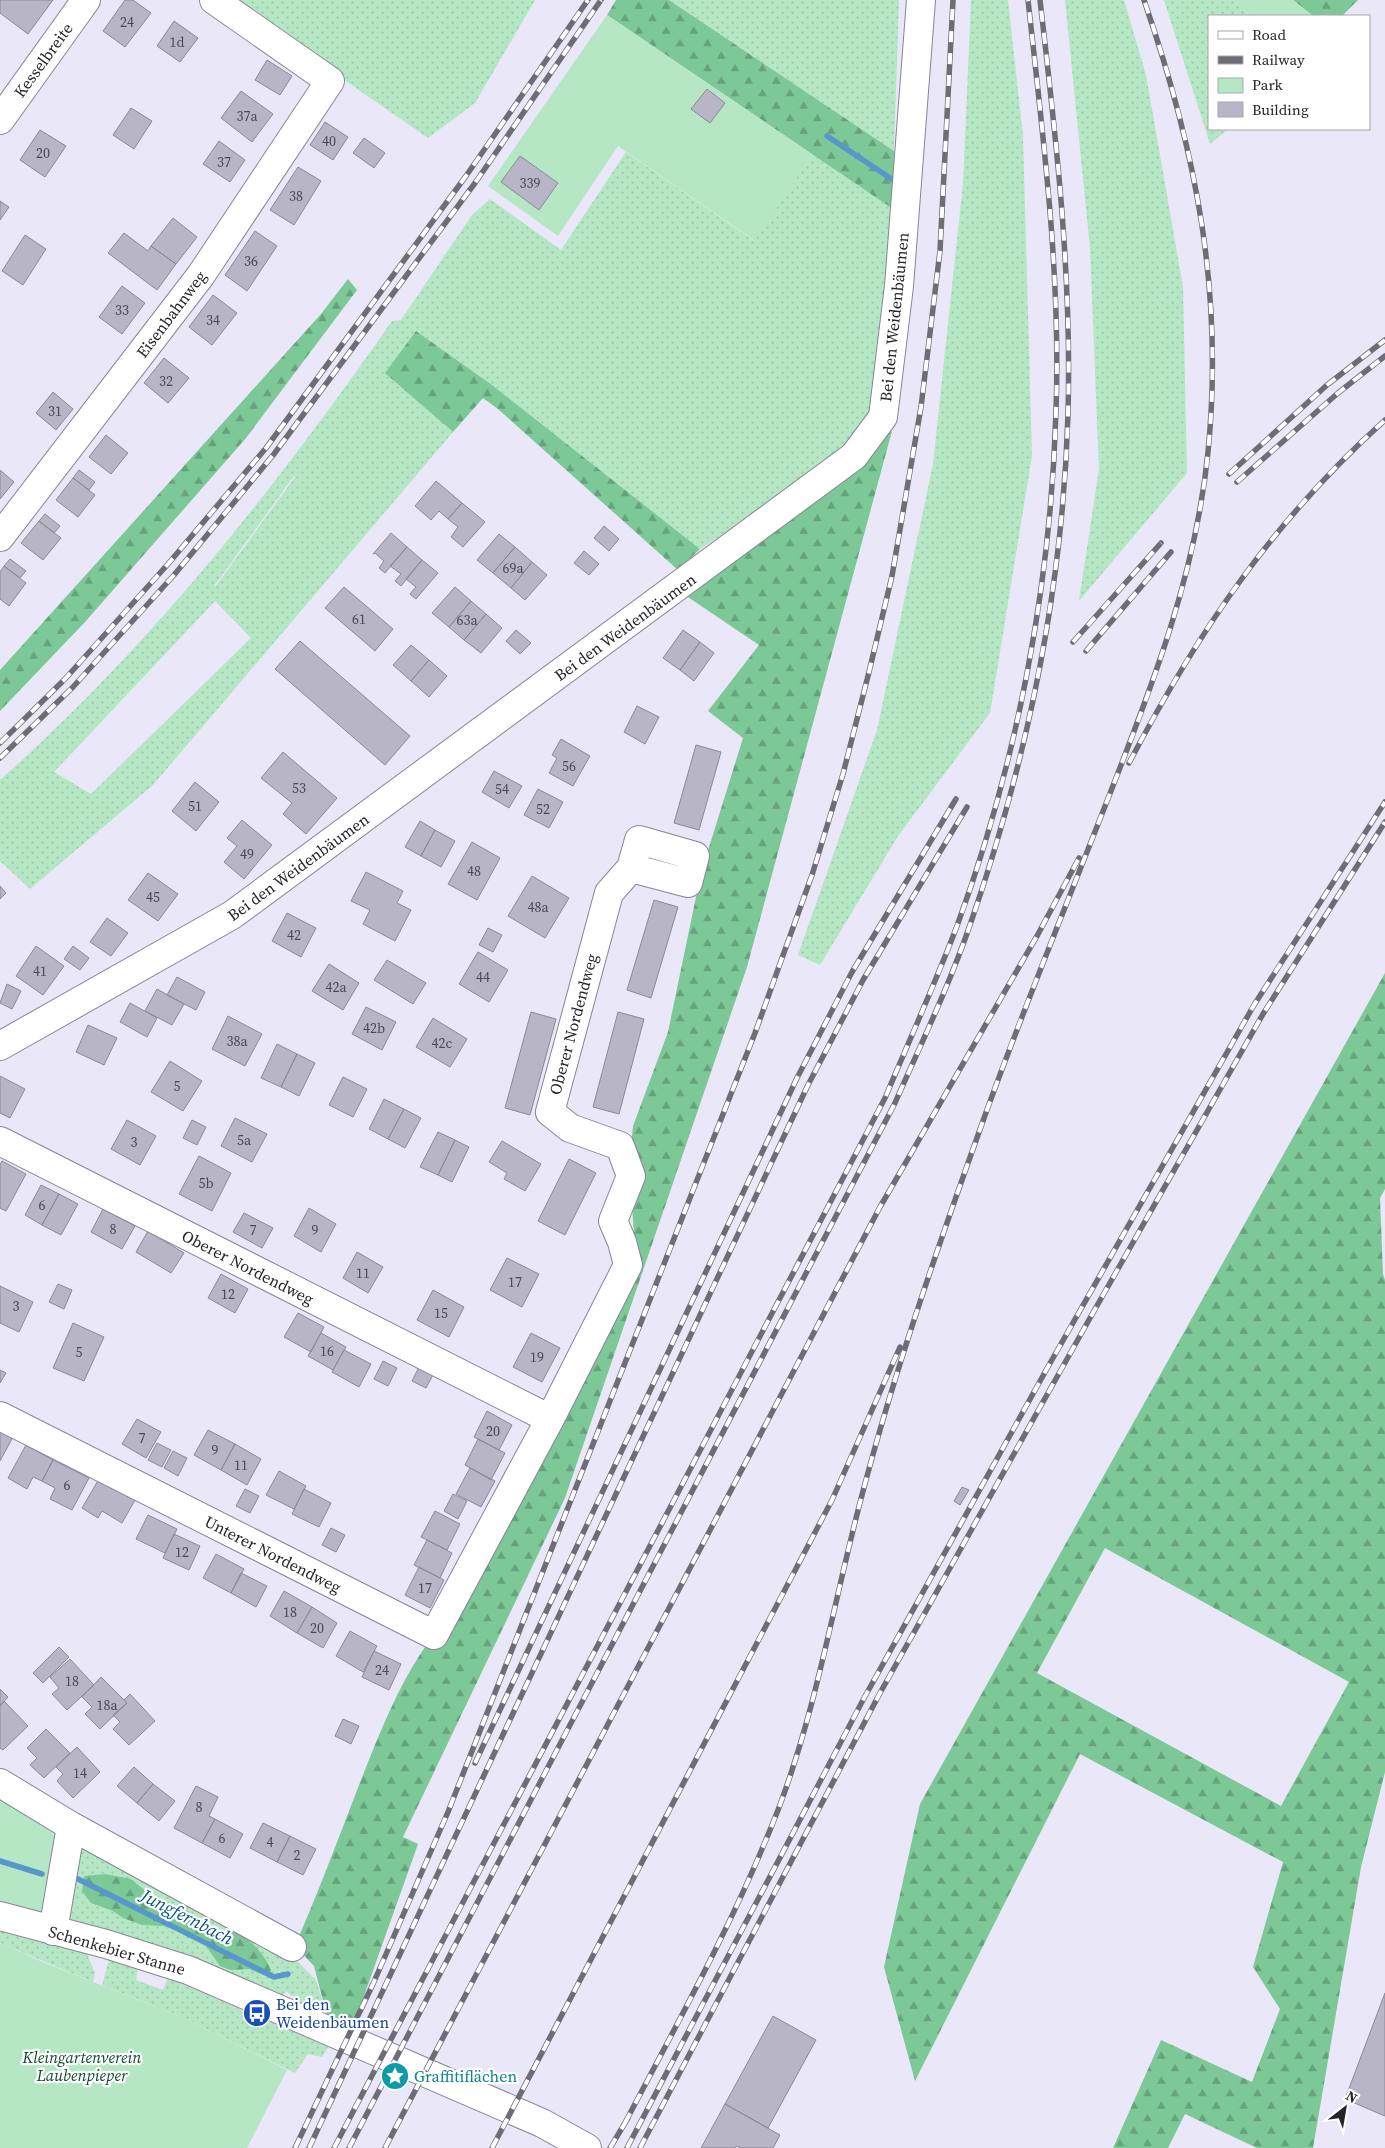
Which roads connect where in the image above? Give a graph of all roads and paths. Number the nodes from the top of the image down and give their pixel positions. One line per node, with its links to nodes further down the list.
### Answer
1 (86, 0): 4 (street, Kesselbreite)
2 (214, 0): 5 (street, Eisenbahnweg)
3 (921, 0): 7 (street, Bei den Weidenbäumen)
4 (0, 120)
5 (0, 537)
6 (631, 868): 10 (street, Oberer Nordendweg)
7 (0, 1046)
8 (0, 1141): 10 (street, Oberer Nordendweg)
9 (0, 1416): 11 (street, Unterer Nordendweg)
10 (550, 1419): 11 (street, Oberer Nordendweg)
11 (492, 1524)
12 (0, 1783): 13 (street)
13 (71, 1826): 15 (street); 16 (street)
14 (0, 1916): 15 (street, Schenkebier Stanne)
15 (53, 1931): 17 (street, Schenkebier Stanne)
16 (292, 1947)
17 (587, 2148)

